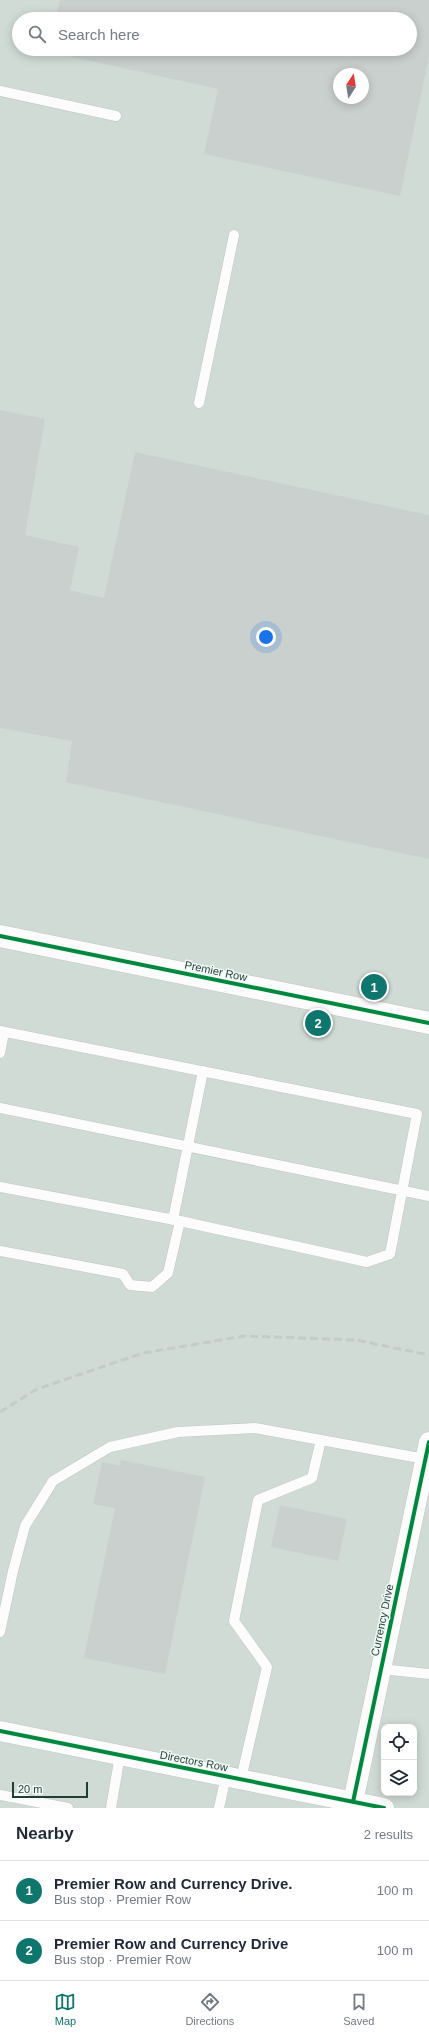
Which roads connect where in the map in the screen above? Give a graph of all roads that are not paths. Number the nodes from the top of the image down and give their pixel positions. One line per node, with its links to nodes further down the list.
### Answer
1 (0, 91): 2 (lane)
2 (116, 116)
3 (234, 235): 4 (lane)
4 (199, 403)
5 (0, 936): 6 (street, Premier Row)
6 (429, 1023)
7 (2, 1032): 8 (lane); 9 (lane)
8 (0, 1053)
9 (203, 1071): 11 (lane); 13 (lane)
10 (0, 1108): 11 (lane)
11 (189, 1147): 13 (lane); 15 (lane)
12 (0, 1187): 15 (lane)
13 (402, 1190): 14 (lane); 15 (lane)
14 (429, 1196)
15 (176, 1221): 16 (lane)
16 (0, 1251)
17 (321, 1440): 18 (lane); 19 (lane); 24 (lane)
18 (427, 1450): 20 (street, Currency Drive)
19 (0, 1632)
20 (381, 1669): 21 (lane); 26 (street, Currency Drive)
21 (429, 1674)
22 (0, 1731): 23 (street, Directors Row)
23 (120, 1755): 24 (street, Directors Row); 28 (lane)
24 (233, 1778): 26 (street, Directors Row); 29 (lane)
25 (0, 1795): 27 (lane)
26 (352, 1802): 30 (street, Directors Row)
27 (68, 1808)
28 (111, 1808)
29 (219, 1808)
30 (384, 1808)

